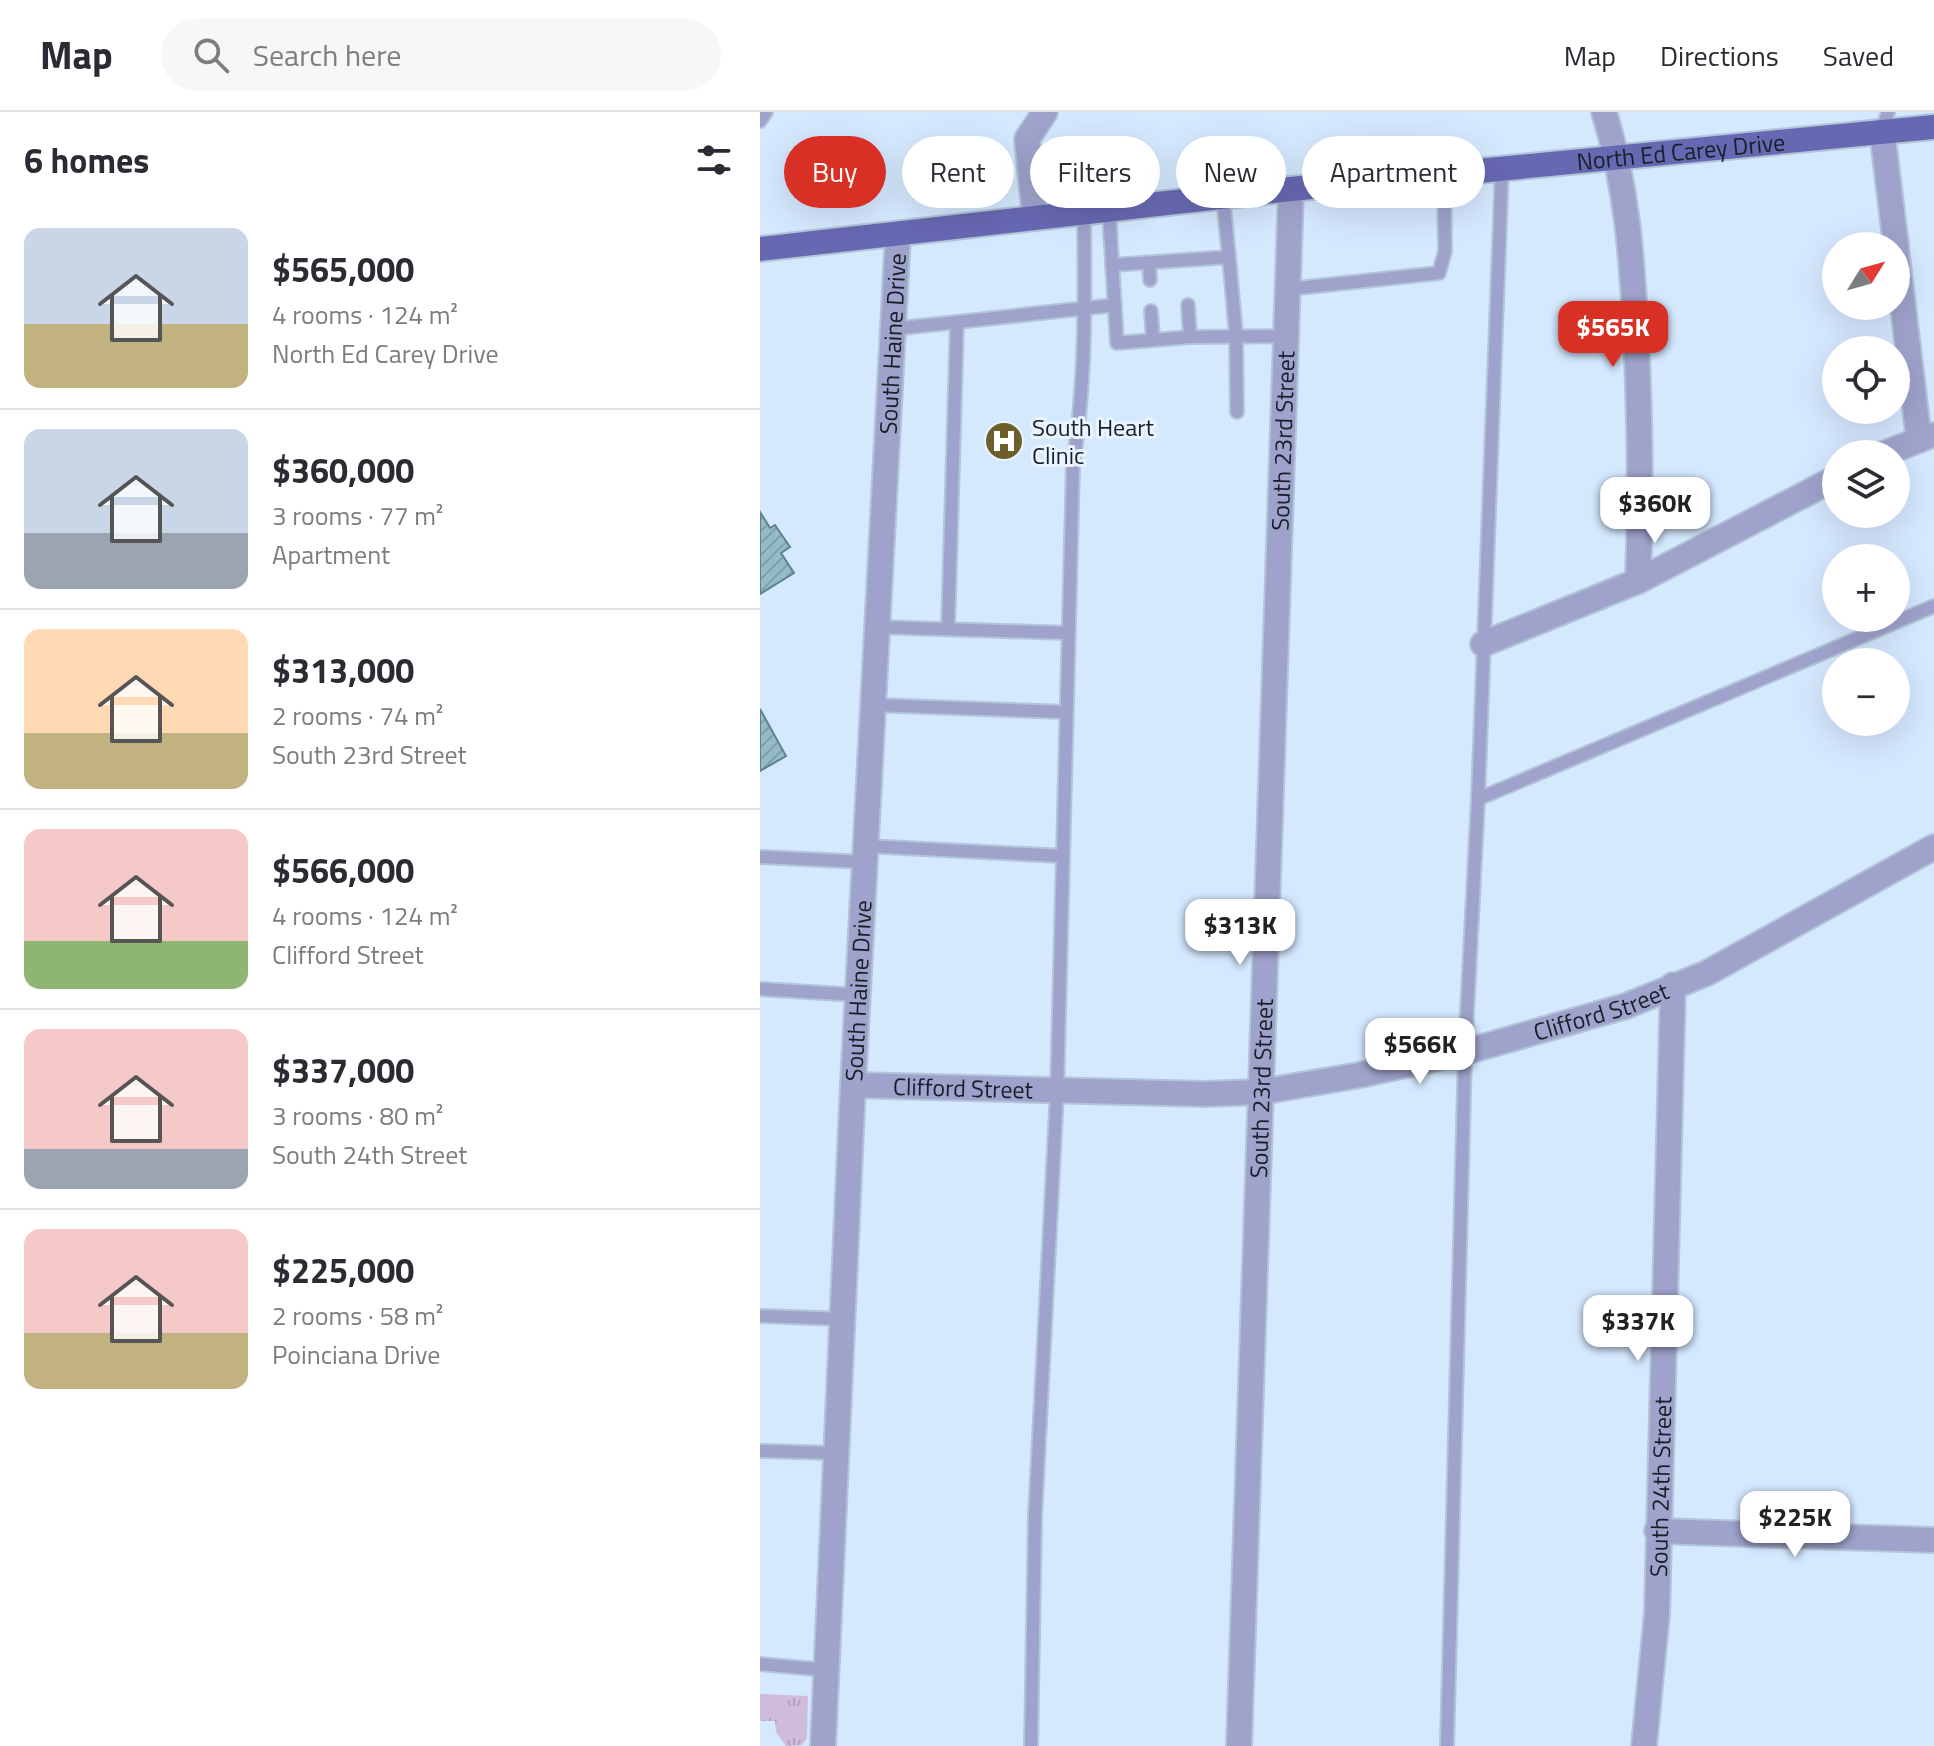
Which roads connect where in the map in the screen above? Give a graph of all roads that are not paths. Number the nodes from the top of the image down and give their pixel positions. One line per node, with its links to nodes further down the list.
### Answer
1 (766, 112): 4 (lane)
2 (1045, 112): 18 (street)
3 (1604, 112): 7 (street)
4 (760, 121)
5 (1885, 122): 6 (main road, North Ed Carey Drive); 7 (main road, North Ed Carey Drive); 19 (street)
6 (1934, 127)
7 (1618, 156): 8 (main road, North Ed Carey Drive); 43 (street)
8 (1502, 168): 9 (main road, North Ed Carey Drive); 48 (lane)
9 (1485, 170)
10 (1302, 188): 11 (main road, North Ed Carey Drive)
11 (1291, 189): 12 (main road, North Ed Carey Drive); 28 (street, South 23rd Street)
12 (1286, 190)
13 (1176, 203): 16 (main road, North Ed Carey Drive)
14 (1224, 208): 22 (lane)
15 (1444, 208): 28 (lane)
16 (1109, 211): 17 (main road, North Ed Carey Drive); 25 (lane)
17 (1084, 214): 18 (main road, North Ed Carey Drive); 31 (lane)
18 (1035, 218): 20 (main road, North Ed Carey Drive)
19 (1895, 232)
20 (898, 234): 21 (main road, North Ed Carey Drive); 35 (street, South Haine Drive)
21 (760, 249)
22 (1229, 257): 23 (lane); 36 (lane)
23 (1184, 261): 24 (lane); 26 (lane)
24 (1149, 263): 25 (lane); 27 (lane)
25 (1112, 265): 29 (lane)
26 (1184, 275)
27 (1150, 280)
28 (1288, 289): 37 (street, South 23rd Street)
29 (1115, 305): 31 (lane); 39 (lane)
30 (1188, 305): 38 (lane)
31 (1085, 310): 34 (lane); 47 (lane)
32 (1151, 311): 39 (lane)
33 (1908, 320): 41 (street)
34 (957, 322): 35 (lane); 46 (lane)
35 (892, 329): 45 (street, South Haine Drive)
36 (1236, 335): 37 (lane); 38 (lane); 40 (lane)
37 (1286, 336): 62 (street, South 23rd Street)
38 (1190, 337): 39 (lane)
39 (1153, 339)
40 (1237, 412)
41 (1926, 437)
42 (1822, 485): 43 (street)
43 (1638, 581): 48 (street)
44 (1934, 606): 51 (lane)
45 (877, 627): 46 (lane); 49 (street, South Haine Drive)
46 (948, 629): 47 (lane)
47 (1068, 633): 50 (lane)
48 (1483, 644): 51 (lane)
49 (873, 705): 50 (lane); 53 (street, South Haine Drive)
50 (1066, 712): 54 (lane)
51 (1478, 799): 59 (lane)
52 (1934, 847): 56 (street, Clifford Street)
53 (865, 854): 54 (lane); 55 (lane); 58 (street, South Haine Drive)
54 (1063, 856): 61 (lane)
55 (760, 857)
56 (1673, 985): 59 (street, Clifford Street); 67 (street, South 24th Street)
57 (760, 989): 58 (lane)
58 (858, 995): 60 (street, South Haine Drive)
59 (1465, 1052): 62 (street, Clifford Street); 74 (lane)
60 (853, 1085): 61 (street, Clifford Street); 64 (street, South Haine Drive)
61 (1057, 1092): 62 (street, Clifford Street); 72 (lane)
62 (1260, 1092): 73 (street, South 23rd Street)
63 (760, 1316): 64 (lane)
64 (843, 1319): 66 (street, South Haine Drive)
65 (760, 1451): 66 (lane)
66 (836, 1453): 70 (street, South Haine Drive)
67 (1657, 1531): 68 (street); 75 (street, South 24th Street)
68 (1934, 1540)
69 (760, 1664): 70 (lane)
70 (827, 1670): 71 (street, South Haine Drive)
71 (823, 1746)
72 (1031, 1746)
73 (1239, 1746)
74 (1447, 1746)
75 (1644, 1746)

